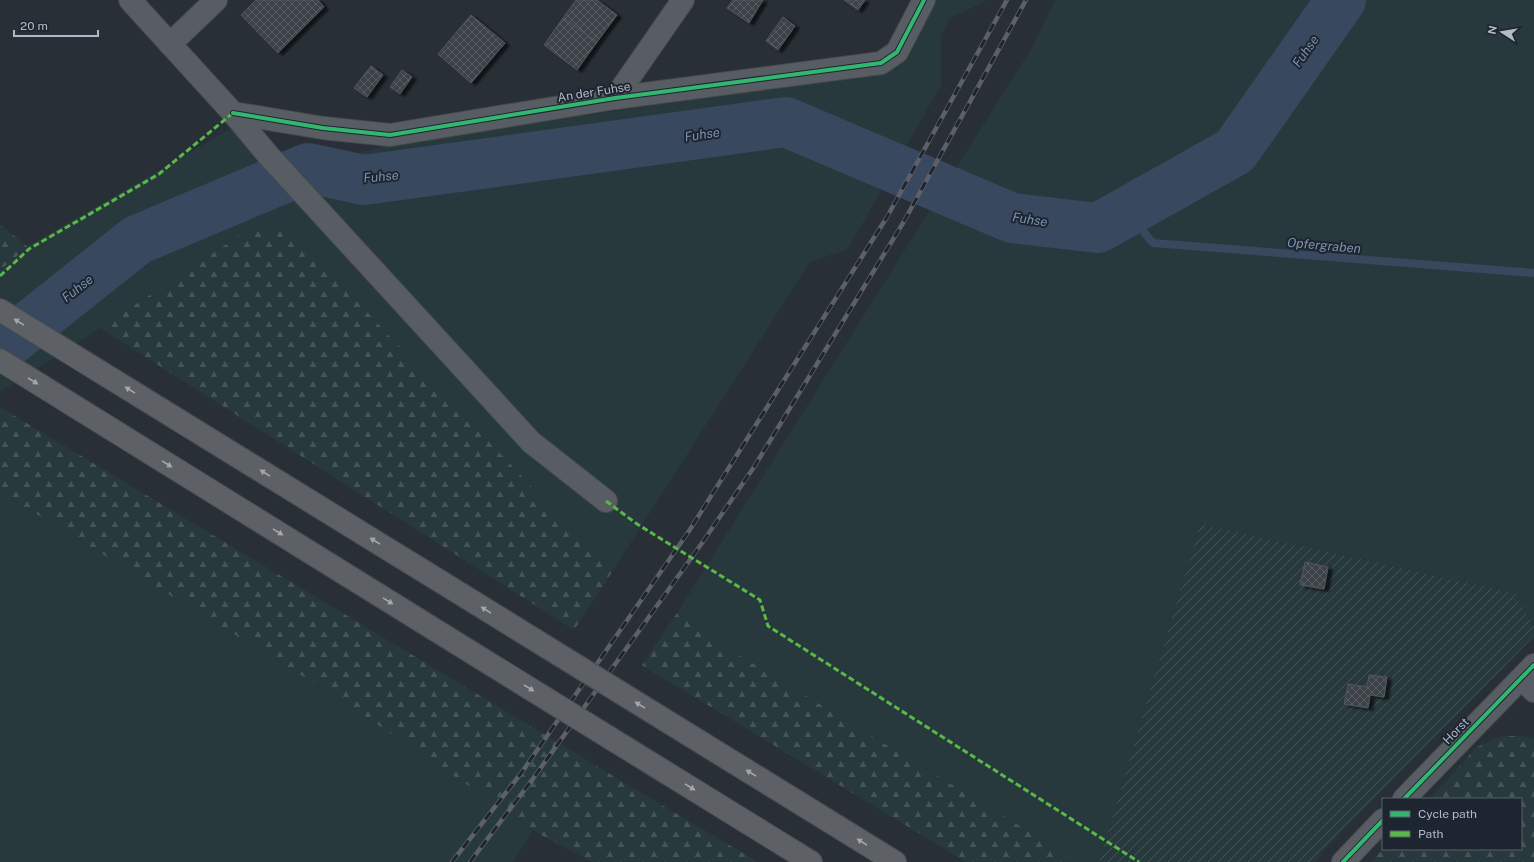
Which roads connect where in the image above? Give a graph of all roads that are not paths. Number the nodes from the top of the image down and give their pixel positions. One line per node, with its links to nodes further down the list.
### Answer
1 (130, 0): 5 (street)
2 (216, 0): 5 (street)
3 (683, 0): 6 (street)
4 (924, 0): 6 (street, An der Fuhse)
5 (170, 44): 7 (street)
6 (615, 98): 7 (street, An der Fuhse)
7 (233, 112): 10 (street)
8 (0, 310): 15 (highway, one-way to 8, bridge)
9 (0, 360): 14 (highway, one-way to 14, bridge)
10 (606, 501)
11 (1530, 678): 12 (street, Horst)
12 (1405, 798)
13 (1382, 821): 16 (street)
14 (811, 862)
15 (895, 862)
16 (1343, 862)

